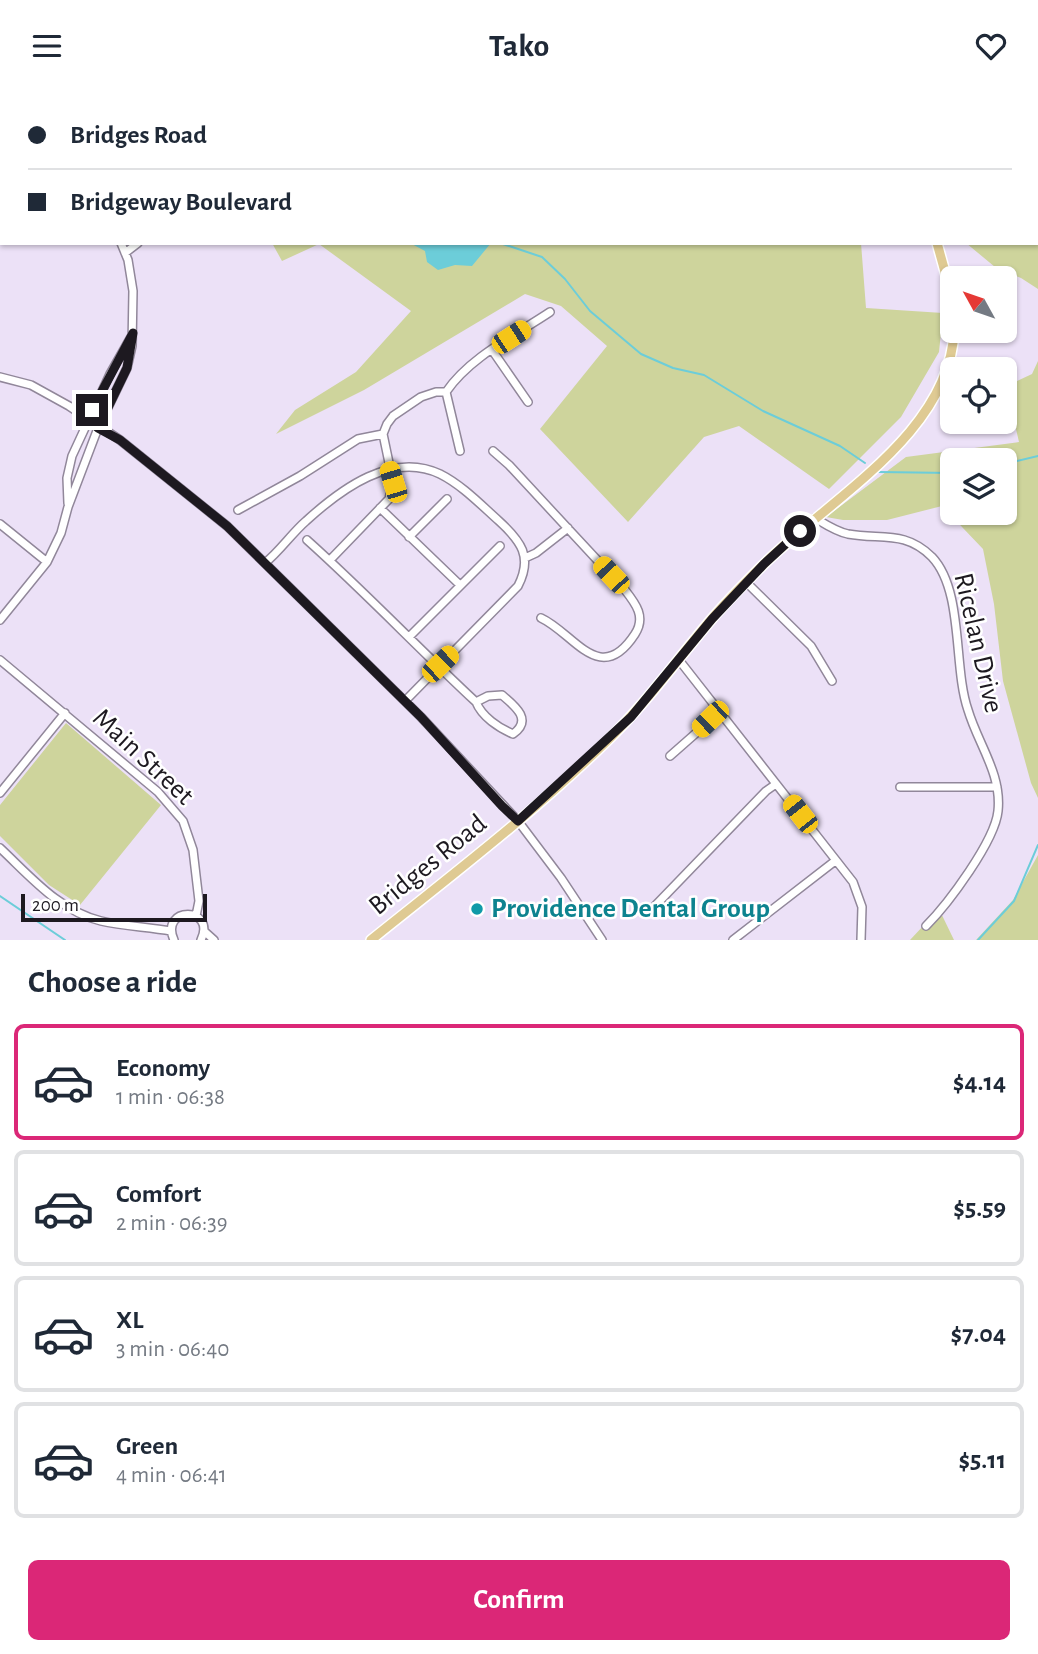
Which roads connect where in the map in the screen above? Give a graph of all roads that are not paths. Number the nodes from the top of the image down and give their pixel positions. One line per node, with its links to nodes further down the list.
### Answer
1 (122, 245): 4 (street)
2 (135, 245): 4 (street)
3 (938, 245): 5 (main road)
4 (125, 253): 7 (street)
5 (943, 266)
6 (550, 313): 9 (street)
7 (133, 333): 13 (street); 14 (street)
8 (952, 343): 23 (main road, Bridges Road)
9 (492, 350): 11 (street); 12 (street)
10 (0, 379): 13 (street)
11 (446, 393): 15 (street); 16 (street)
12 (528, 402)
13 (89, 420): 14 (street); 20 (street)
14 (98, 428): 20 (street); 32 (street)
15 (383, 434): 18 (street); 22 (street)
16 (460, 451)
17 (494, 451): 25 (street)
18 (388, 469): 21 (street); 29 (street); 32 (street)
19 (447, 499): 26 (street)
20 (68, 507): 31 (street)
21 (380, 509): 26 (street); 30 (street)
22 (238, 510)
23 (815, 518): 33 (main road, Bridges Road); 49 (street, Ricelan Drive)
24 (0, 524): 31 (street)
25 (568, 528): 29 (street); 35 (street)
26 (409, 537): 34 (street)
27 (307, 540): 30 (street)
28 (500, 546): 34 (street)
29 (525, 558): 40 (street)
30 (330, 560): 37 (street)
31 (47, 562): 36 (street)
32 (265, 563): 42 (street)
33 (746, 582): 39 (main road, Bridges Road); 41 (street)
34 (460, 585): 37 (street)
35 (541, 618)
36 (0, 619)
37 (410, 637): 40 (street)
38 (0, 660): 45 (street, Main Street)
39 (679, 660): 44 (street); 51 (main road, Bridges Road)
40 (438, 666): 42 (street); 43 (street)
41 (832, 681)
42 (405, 701): 51 (street)
43 (476, 702): 43 (street)
44 (720, 712): 46 (street); 47 (street)
45 (65, 713): 50 (street); 55 (street, Main Street)
46 (670, 756)
47 (776, 784): 53 (street); 54 (street)
48 (900, 787): 49 (street)
49 (997, 787): 56 (street, Ricelan Drive)
50 (0, 793)
51 (518, 821): 62 (main road, Bridges Road); 63 (street)
52 (0, 848): 57 (street)
53 (835, 861): 64 (street); 65 (street)
54 (651, 910)
55 (196, 916): 57 (street); 58 (street)
56 (926, 926)
57 (171, 931): 59 (street)
58 (204, 931): 60 (street); 61 (street)
59 (174, 940)
60 (201, 940)
61 (214, 940)
62 (371, 940)
63 (602, 940)
64 (733, 940)
65 (861, 940)

